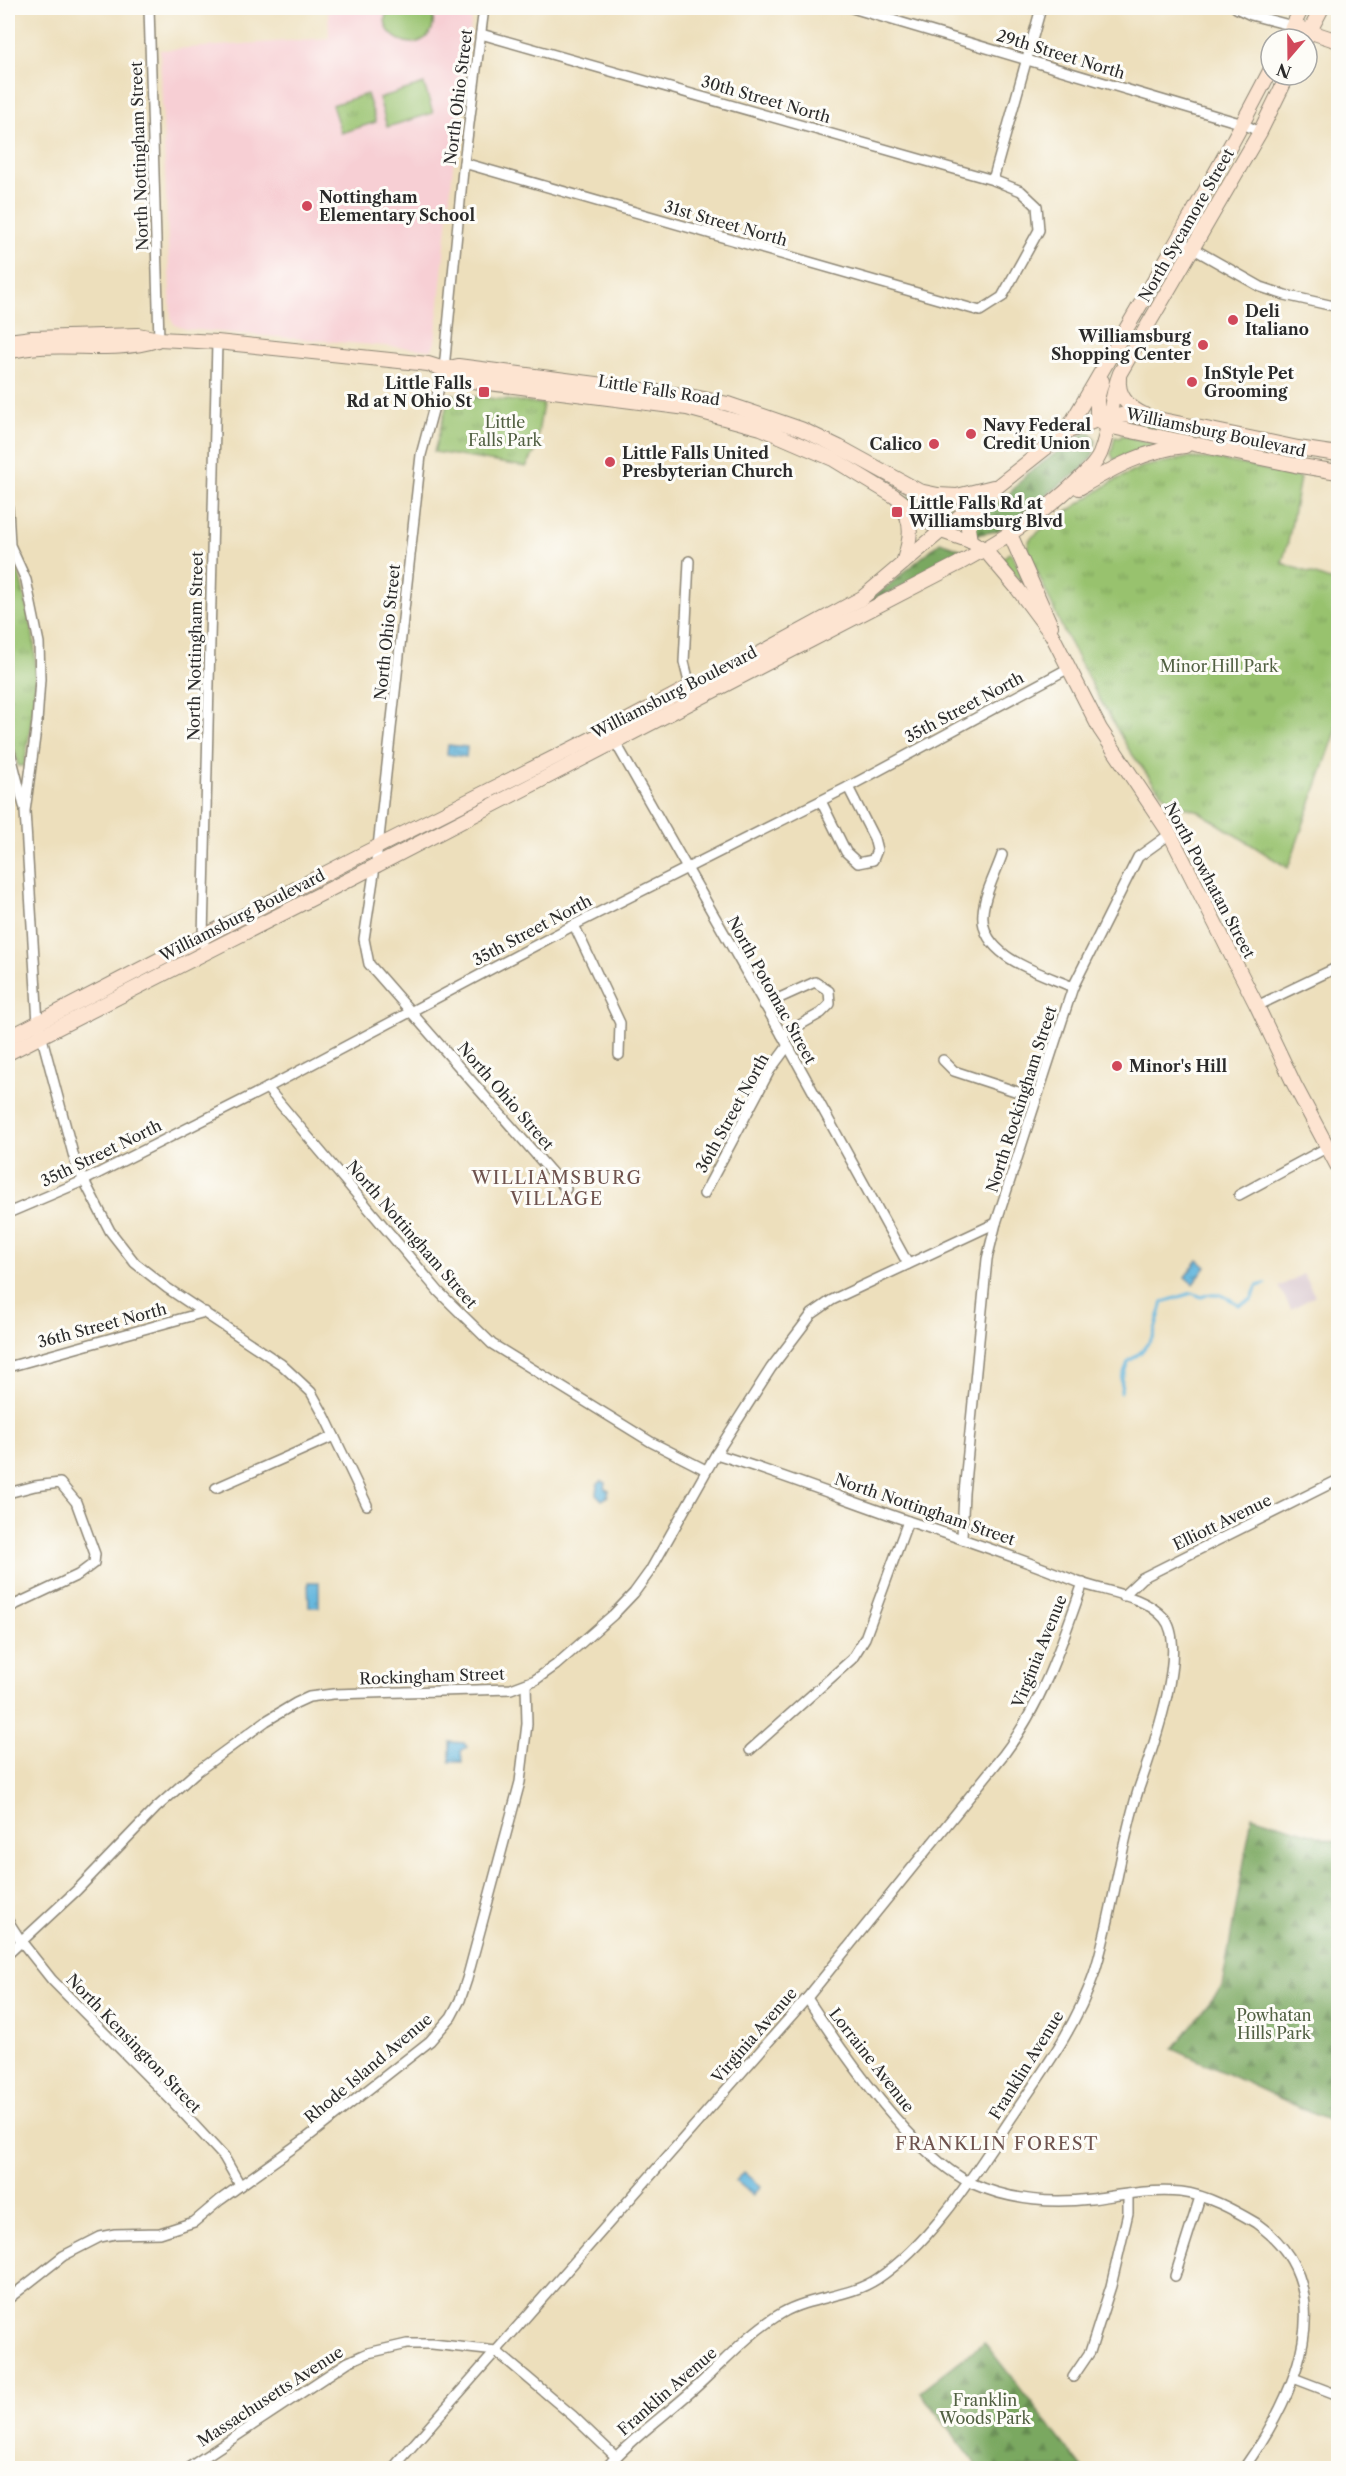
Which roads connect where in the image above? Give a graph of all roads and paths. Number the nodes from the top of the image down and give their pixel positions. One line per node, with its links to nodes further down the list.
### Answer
1 (149, 8): 24 (street, North Nottingham Street)
2 (484, 8): 10 (street, North Ohio Street)
3 (852, 8): 13 (street, 29th Street North)
4 (1041, 8): 13 (street)
5 (1236, 8): 8 (street)
6 (1302, 8): 8 (main road)
7 (1322, 8): 9 (main road)
8 (1293, 26)
9 (1312, 27)
10 (481, 34): 18 (street, North Ohio Street); 19 (street, 30th Street North)
11 (1319, 37): 12 (main road)
12 (1338, 41)
13 (1027, 59): 16 (street, 29th Street North); 19 (street)
14 (1262, 87): 16 (main road, North Sycamore Street)
15 (1282, 87): 17 (main road, North Sycamore Street)
16 (1243, 124): 17 (street, 29th Street North); 21 (main road, North Sycamore Street)
17 (1260, 132): 22 (main road, North Sycamore Street)
18 (464, 163): 20 (street, 31st Street North); 29 (street, North Ohio Street)
19 (993, 180): 20 (street, 30th Street North)
20 (1037, 206)
21 (1179, 240): 22 (street); 28 (main road, North Sycamore Street)
22 (1191, 248): 23 (street); 30 (main road, North Sycamore Street)
23 (1338, 307)
24 (159, 339): 25 (main road, Little Falls Road); 26 (main road, Little Falls Road); 27 (main road, Little Falls Road)
25 (8, 341)
26 (217, 342): 29 (main road, Little Falls Road); 63 (street, North Nottingham Street)
27 (8, 352)
28 (1111, 356): 32 (main road, North Sycamore Street); 33 (main road, North Sycamore Street)
29 (444, 369): 38 (main road, Little Falls Road); 58 (street, North Ohio Street)
30 (1120, 373): 31 (main road); 32 (main road, North Sycamore Street)
31 (1148, 417): 32 (main road, Williamsburg Boulevard); 35 (main road, Williamsburg Boulevard)
32 (1104, 421): 33 (main road, Williamsburg Boulevard); 34 (main road, Williamsburg Boulevard); 39 (main road, Williamsburg Boulevard)
33 (1066, 432): 37 (main road, Williamsburg Boulevard)
34 (1197, 444): 36 (main road, Williamsburg Boulevard); 39 (main road)
35 (1338, 454)
36 (1338, 472)
37 (999, 486): 38 (main road); 40 (main road, Williamsburg Boulevard)
38 (897, 489): 42 (main road, Little Falls Road); 48 (main road)
39 (1059, 499): 43 (main road, Williamsburg Boulevard)
40 (980, 500): 42 (main road, Williamsburg Boulevard); 44 (main road)
41 (8, 508): 46 (street)
42 (941, 531): 44 (main road, Little Falls Road); 48 (main road, Williamsburg Boulevard)
43 (1010, 534): 45 (main road, Williamsburg Boulevard); 49 (main road, North Powhatan Street)
44 (970, 541): 45 (main road, Little Falls Road)
45 (984, 549): 49 (main road, North Powhatan Street); 51 (main road, Williamsburg Boulevard)
46 (9, 550): 56 (street)
47 (689, 561): 51 (street)
48 (903, 564): 51 (main road, Williamsburg Boulevard)
49 (1052, 635): 50 (main road, North Powhatan Street)
50 (1069, 668): 54 (street, 35th Street North); 57 (main road, North Powhatan Street)
51 (692, 693): 52 (main road, Williamsburg Boulevard)
52 (612, 736): 58 (main road, Williamsburg Boulevard); 60 (main road, Williamsburg Boulevard); 61 (street, North Potomac Street)
53 (8, 744): 56 (street)
54 (848, 787): 55 (street, 35th Street North); 55 (street)
55 (820, 801): 61 (street, 35th Street North)
56 (25, 811): 69 (street)
57 (1170, 834): 65 (street, North Rockingham Street); 67 (main road, North Powhatan Street)
58 (378, 847): 60 (street, North Ohio Street); 63 (main road, Williamsburg Boulevard)
59 (1002, 855): 65 (street)
60 (375, 865): 63 (main road, Williamsburg Boulevard); 68 (street, North Ohio Street)
61 (685, 868): 62 (street, 35th Street North); 66 (street, North Potomac Street)
62 (574, 925): 68 (street, 35th Street North); 75 (street)
63 (204, 944): 69 (main road, Williamsburg Boulevard); 71 (main road, Williamsburg Boulevard)
64 (1338, 967): 67 (street)
65 (1073, 987): 78 (street, North Rockingham Street)
66 (764, 1005): 70 (street, North Potomac Street); 70 (street)
67 (1257, 1006): 79 (main road, North Powhatan Street)
68 (411, 1010): 77 (street, 35th Street North); 82 (street, North Ohio Street)
69 (38, 1023): 71 (street); 72 (main road, Williamsburg Boulevard)
70 (782, 1035): 73 (street, North Potomac Street)
71 (40, 1037): 74 (main road, Williamsburg Boulevard); 81 (street)
72 (8, 1038)
73 (787, 1047): 83 (street, 36th Street North); 87 (street, North Potomac Street)
74 (8, 1053)
75 (619, 1055)
76 (943, 1060): 78 (street)
77 (267, 1088): 81 (street, 35th Street North); 92 (street, North Nottingham Street)
78 (1036, 1098): 86 (street, North Rockingham Street)
79 (1328, 1147): 80 (main road, North Powhatan Street); 84 (street)
80 (1338, 1167)
81 (83, 1181): 85 (street, 35th Street North); 88 (street)
82 (566, 1189)
83 (704, 1194)
84 (1239, 1195)
85 (8, 1213)
86 (996, 1223): 87 (street); 98 (street)
87 (908, 1264): 91 (street, Rockingham Street)
88 (205, 1312): 89 (street, 36th Street North); 90 (street)
89 (8, 1367)
90 (334, 1436): 94 (street); 96 (street)
91 (716, 1454): 92 (street, Rockingham Street); 97 (street, North Nottingham Street)
92 (706, 1470): 102 (street, Rockingham Street)
93 (1338, 1480): 100 (street, Elliott Avenue)
94 (216, 1488)
95 (8, 1493): 101 (street)
96 (367, 1505)
97 (908, 1521): 98 (street, North Nottingham Street); 103 (street)
98 (962, 1537): 99 (street, North Nottingham Street)
99 (1083, 1584): 100 (street, North Nottingham Street); 107 (street, Virginia Avenue)
100 (1124, 1596): 108 (street, Franklin Avenue)
101 (8, 1608)
102 (526, 1684): 105 (street, Rockingham Street); 109 (street, Rhode Island Avenue)
103 (750, 1750)
104 (8, 1921): 105 (street, North Kensington Street)
105 (21, 1941): 106 (street, Rockingham Street); 109 (street, North Kensington Street)
106 (8, 1954)
107 (807, 1998): 108 (street, Lorraine Avenue); 114 (street, Virginia Avenue)
108 (970, 2182): 110 (street, Lorraine Avenue); 118 (street, Franklin Avenue)
109 (240, 2186): 113 (street, Rhode Island Avenue)
110 (1128, 2194): 111 (street, Lorraine Avenue); 115 (street)
111 (1200, 2197): 112 (street); 116 (street, Lorraine Avenue)
112 (1175, 2276)
113 (8, 2299)
114 (496, 2351): 118 (street); 119 (street, Massachusetts Avenue); 120 (street, Virginia Avenue)
115 (1073, 2377)
116 (1296, 2379): 117 (street); 122 (street, Lorraine Avenue)
117 (1338, 2395)
118 (616, 2457): 121 (street, Franklin Avenue)
119 (188, 2469)
120 (393, 2469)
121 (606, 2469)
122 (1244, 2469)

